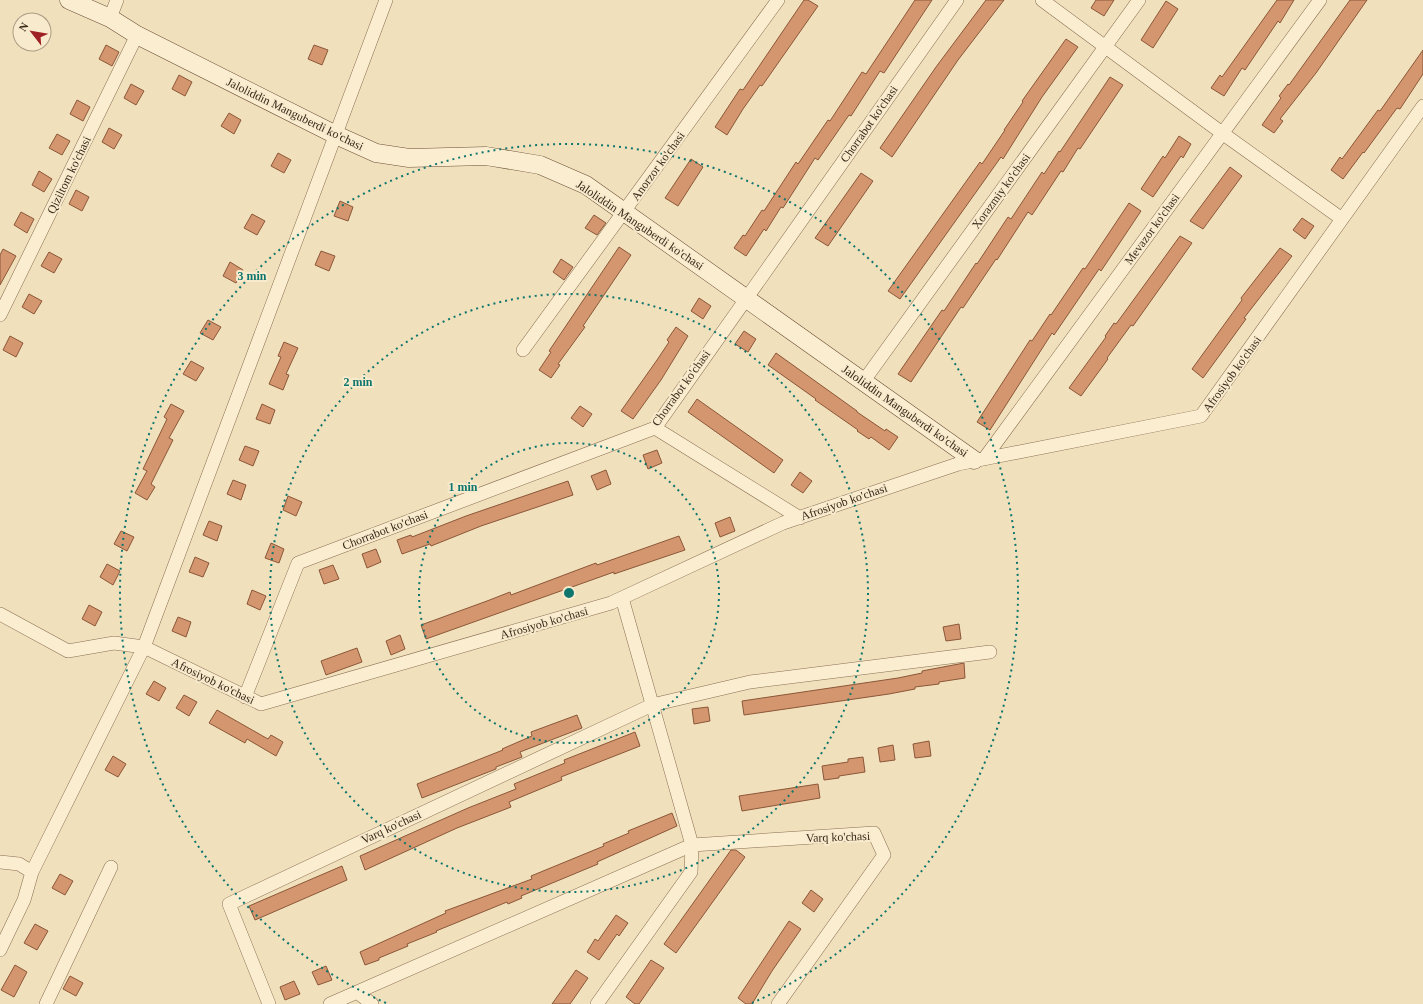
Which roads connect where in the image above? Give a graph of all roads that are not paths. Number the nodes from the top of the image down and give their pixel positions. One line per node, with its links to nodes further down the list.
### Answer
1 (69, 0): 9 (street, Jaloliddin Manguberdi ko'chasi)
2 (118, 0): 9 (street)
3 (386, 0): 14 (street)
4 (778, 0): 15 (street, Anorzor ko'chasi)
5 (957, 0): 17 (street, Chorrabot ko'chasi)
6 (1042, 0): 11 (street)
7 (1139, 0): 11 (street, Xorazmiy ko'chasi)
8 (1320, 0): 13 (street, Mevazor ko'chasi)
9 (110, 18): 10 (street, Jaloliddin Manguberdi ko'chasi)
10 (137, 35): 14 (street, Jaloliddin Manguberdi ko'chasi); 18 (street, Qiziltom ko'chasi)
11 (1105, 47): 13 (street); 20 (street, Xorazmiy ko'chasi)
12 (1423, 106): 16 (street, Afrosiyob ko'chasi)
13 (1222, 133): 16 (street); 22 (street, Mevazor ko'chasi)
14 (336, 135): 15 (street, Jaloliddin Manguberdi ko'chasi); 26 (street)
15 (624, 212): 17 (street, Jaloliddin Manguberdi ko'chasi); 19 (street, Anorzor ko'chasi)
16 (1342, 219): 22 (street, Afrosiyob ko'chasi)
17 (745, 298): 20 (street, Jaloliddin Manguberdi ko'chasi); 21 (street, Chorrabot ko'chasi)
18 (0, 315)
19 (523, 350)
20 (863, 382): 22 (street, Jaloliddin Manguberdi ko'chasi)
21 (655, 428): 23 (street); 28 (street, Chorrabot ko'chasi)
22 (979, 460): 23 (street, Afrosiyob ko'chasi)
23 (800, 518): 24 (street, Afrosiyob ko'chasi)
24 (622, 598): 28 (street, Afrosiyob ko'chasi); 29 (street)
25 (0, 614): 26 (street, Afrosiyob ko'chasi)
26 (144, 647): 28 (street, Afrosiyob ko'chasi); 33 (street)
27 (990, 652): 29 (street, Varq ko'chasi)
28 (245, 697)
29 (652, 705): 30 (street); 37 (street, Varq ko'chasi)
30 (692, 845): 35 (street, Varq ko'chasi); 40 (street); 41 (street, Varq ko'chasi)
31 (0, 862): 33 (street)
32 (111, 867): 36 (street)
33 (32, 872): 34 (street)
34 (0, 950)
35 (357, 992): 38 (street, Varq ko'chasi); 39 (street)
36 (46, 1004)
37 (269, 1004)
38 (330, 1004)
39 (372, 1004)
40 (598, 1004)
41 (778, 1004)

